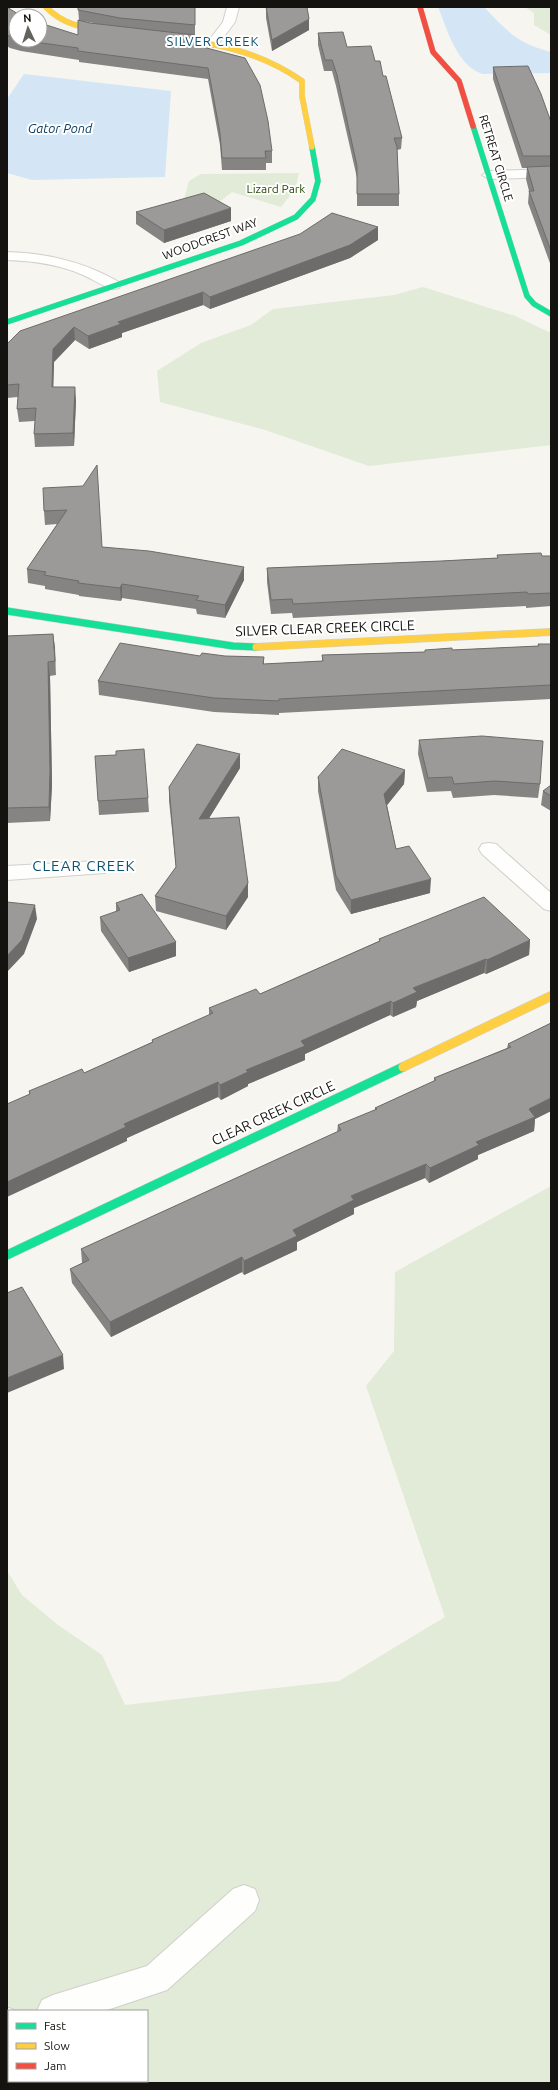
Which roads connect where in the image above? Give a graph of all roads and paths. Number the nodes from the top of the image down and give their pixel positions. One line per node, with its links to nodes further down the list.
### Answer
1 (46, 7): 4 (street)
2 (233, 7): 6 (street)
3 (420, 7): 8 (street, RETREAT CIRCLE)
4 (114, 31)
5 (160, 37): 6 (street, WOODCREST WAY)
6 (212, 44): 10 (street, WOODCREST WAY)
7 (551, 173): 8 (street)
8 (489, 175): 11 (street, RETREAT CIRCLE)
9 (7, 256): 10 (street)
10 (114, 285): 12 (street, WOODCREST WAY)
11 (551, 314)
12 (7, 322)
13 (7, 611): 14 (street, SILVER CLEAR CREEK CIRCLE)
14 (551, 632)
15 (489, 849): 18 (street)
16 (98, 868): 17 (street)
17 (7, 873)
18 (551, 904)
19 (551, 996): 20 (street, CLEAR CREEK CIRCLE)
20 (7, 1254)
21 (244, 1900): 22 (street)
22 (56, 2010)

